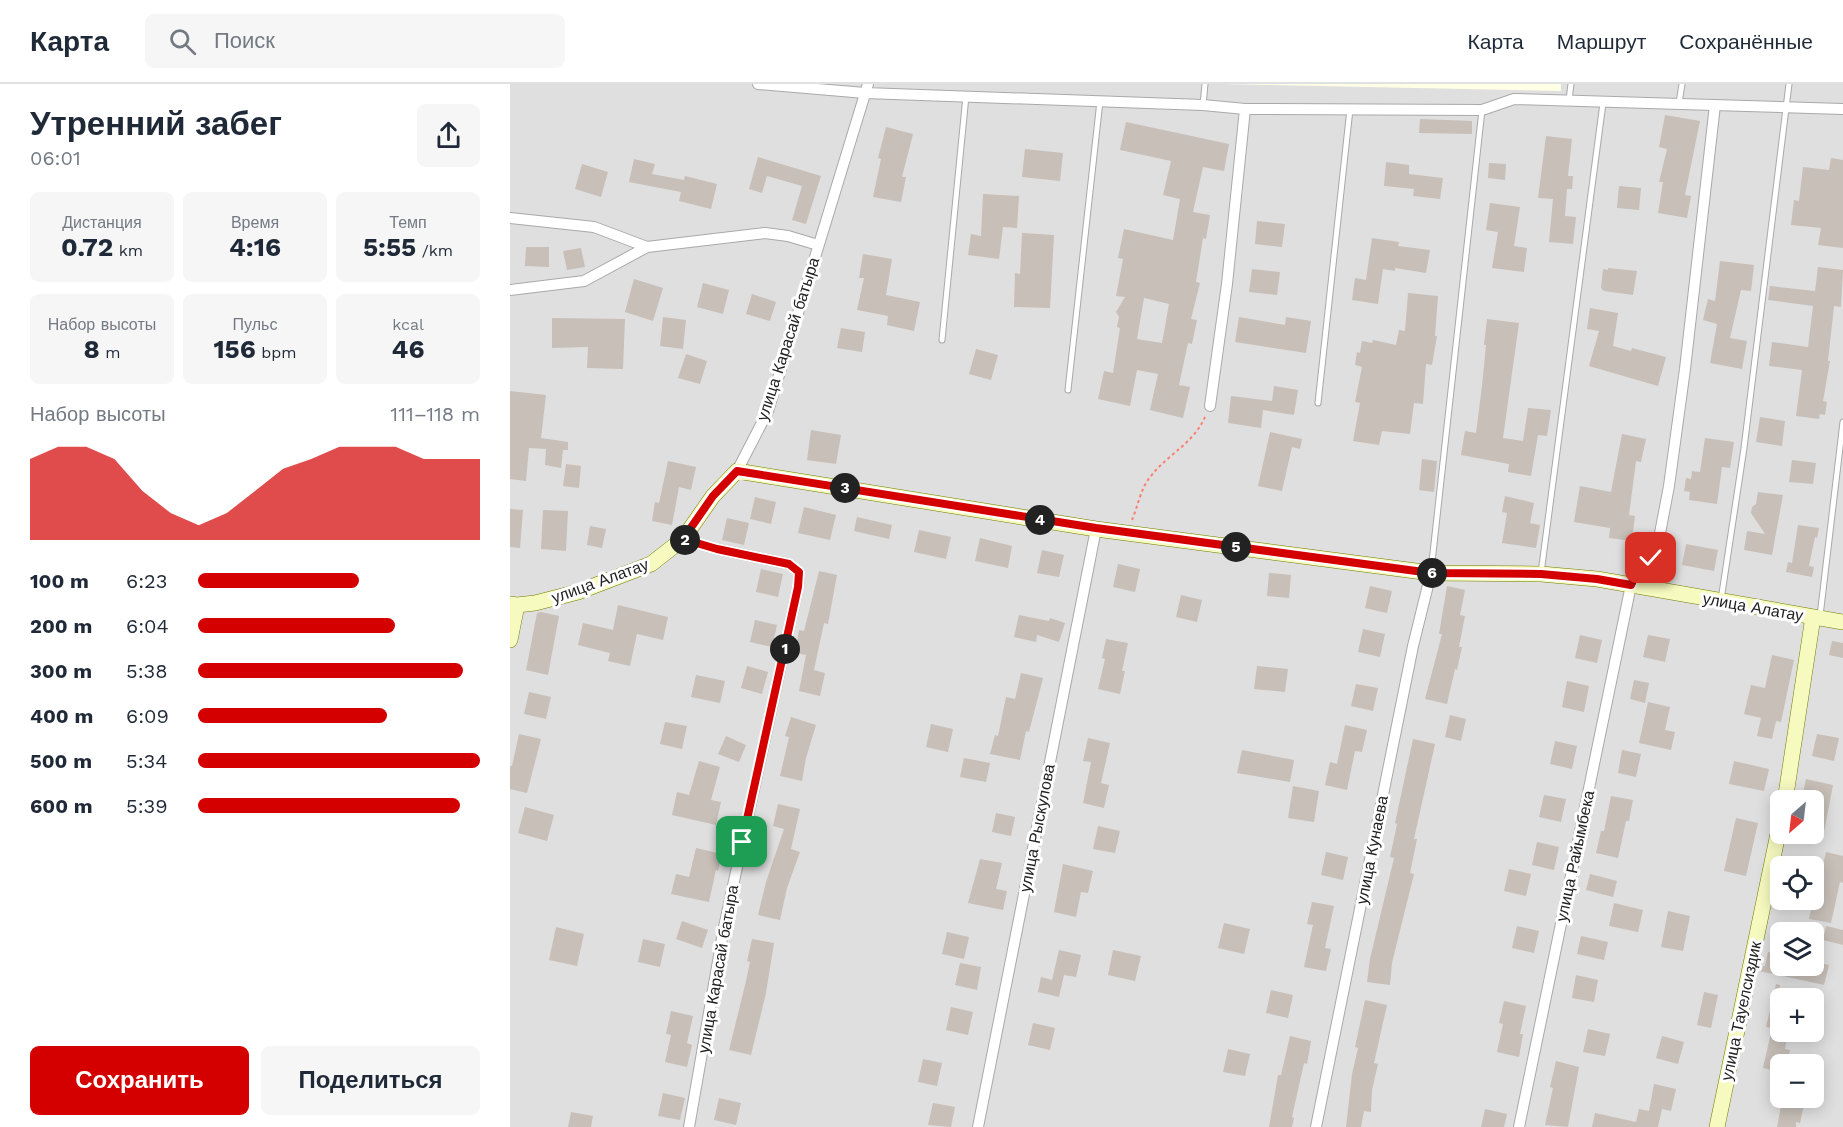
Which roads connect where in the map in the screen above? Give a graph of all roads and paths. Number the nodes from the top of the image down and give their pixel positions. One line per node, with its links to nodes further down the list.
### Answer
1 (758, 84): 6 (street)
2 (1205, 84): 11 (lane)
3 (1571, 84): 8 (lane)
4 (1682, 84): 12 (lane)
5 (1789, 84): 14 (lane)
6 (866, 88): 7 (street); 20 (street)
7 (966, 95): 9 (street); 23 (lane)
8 (1569, 100): 10 (street); 18 (street)
9 (1100, 101): 11 (street); 24 (lane)
10 (1603, 103): 12 (street); 33 (lane)
11 (1203, 105): 15 (street)
12 (1679, 105): 13 (street)
13 (1715, 105): 14 (street); 34 (street)
14 (1786, 107): 17 (street); 35 (lane)
15 (1245, 109): 16 (street); 26 (street)
16 (1350, 109): 18 (street); 25 (lane)
17 (1843, 109)
18 (1482, 110): 32 (lane)
19 (510, 218): 21 (street, улица Карасай батыра)
20 (818, 245): 21 (street, улица Карасай батыра); 28 (street, улица Карасай батыра)
21 (647, 247): 22 (street)
22 (510, 290)
23 (942, 340)
24 (1068, 390)
25 (1318, 403)
26 (1210, 406): 30 (path)
27 (1843, 422): 37 (lane)
28 (737, 471): 29 (street, улица Алатау); 31 (street, улица Карасай батыра)
29 (1096, 528): 30 (street, улица Алатау); 43 (street, улица Рыскулова)
30 (1126, 533): 32 (street, улица Алатау)
31 (683, 539): 36 (street, улица Алатау); 42 (street, улица Карасай батыра)
32 (1431, 573): 33 (street, улица Алатау); 44 (street, улица Кунаева)
33 (1541, 574): 34 (street, улица Алатау)
34 (1631, 585): 35 (street, улица Алатау); 45 (street, улица Райымбека)
35 (1721, 601): 37 (street, улица Алатау)
36 (513, 604): 39 (street)
37 (1817, 617): 38 (street, улица Алатау); 40 (street)
38 (1843, 622)
39 (510, 640)
40 (1787, 790)
41 (1776, 844): 46 (street, улица Тауелсиздик)
42 (689, 1127)
43 (978, 1127)
44 (1316, 1127)
45 (1520, 1127)
46 (1717, 1127)

